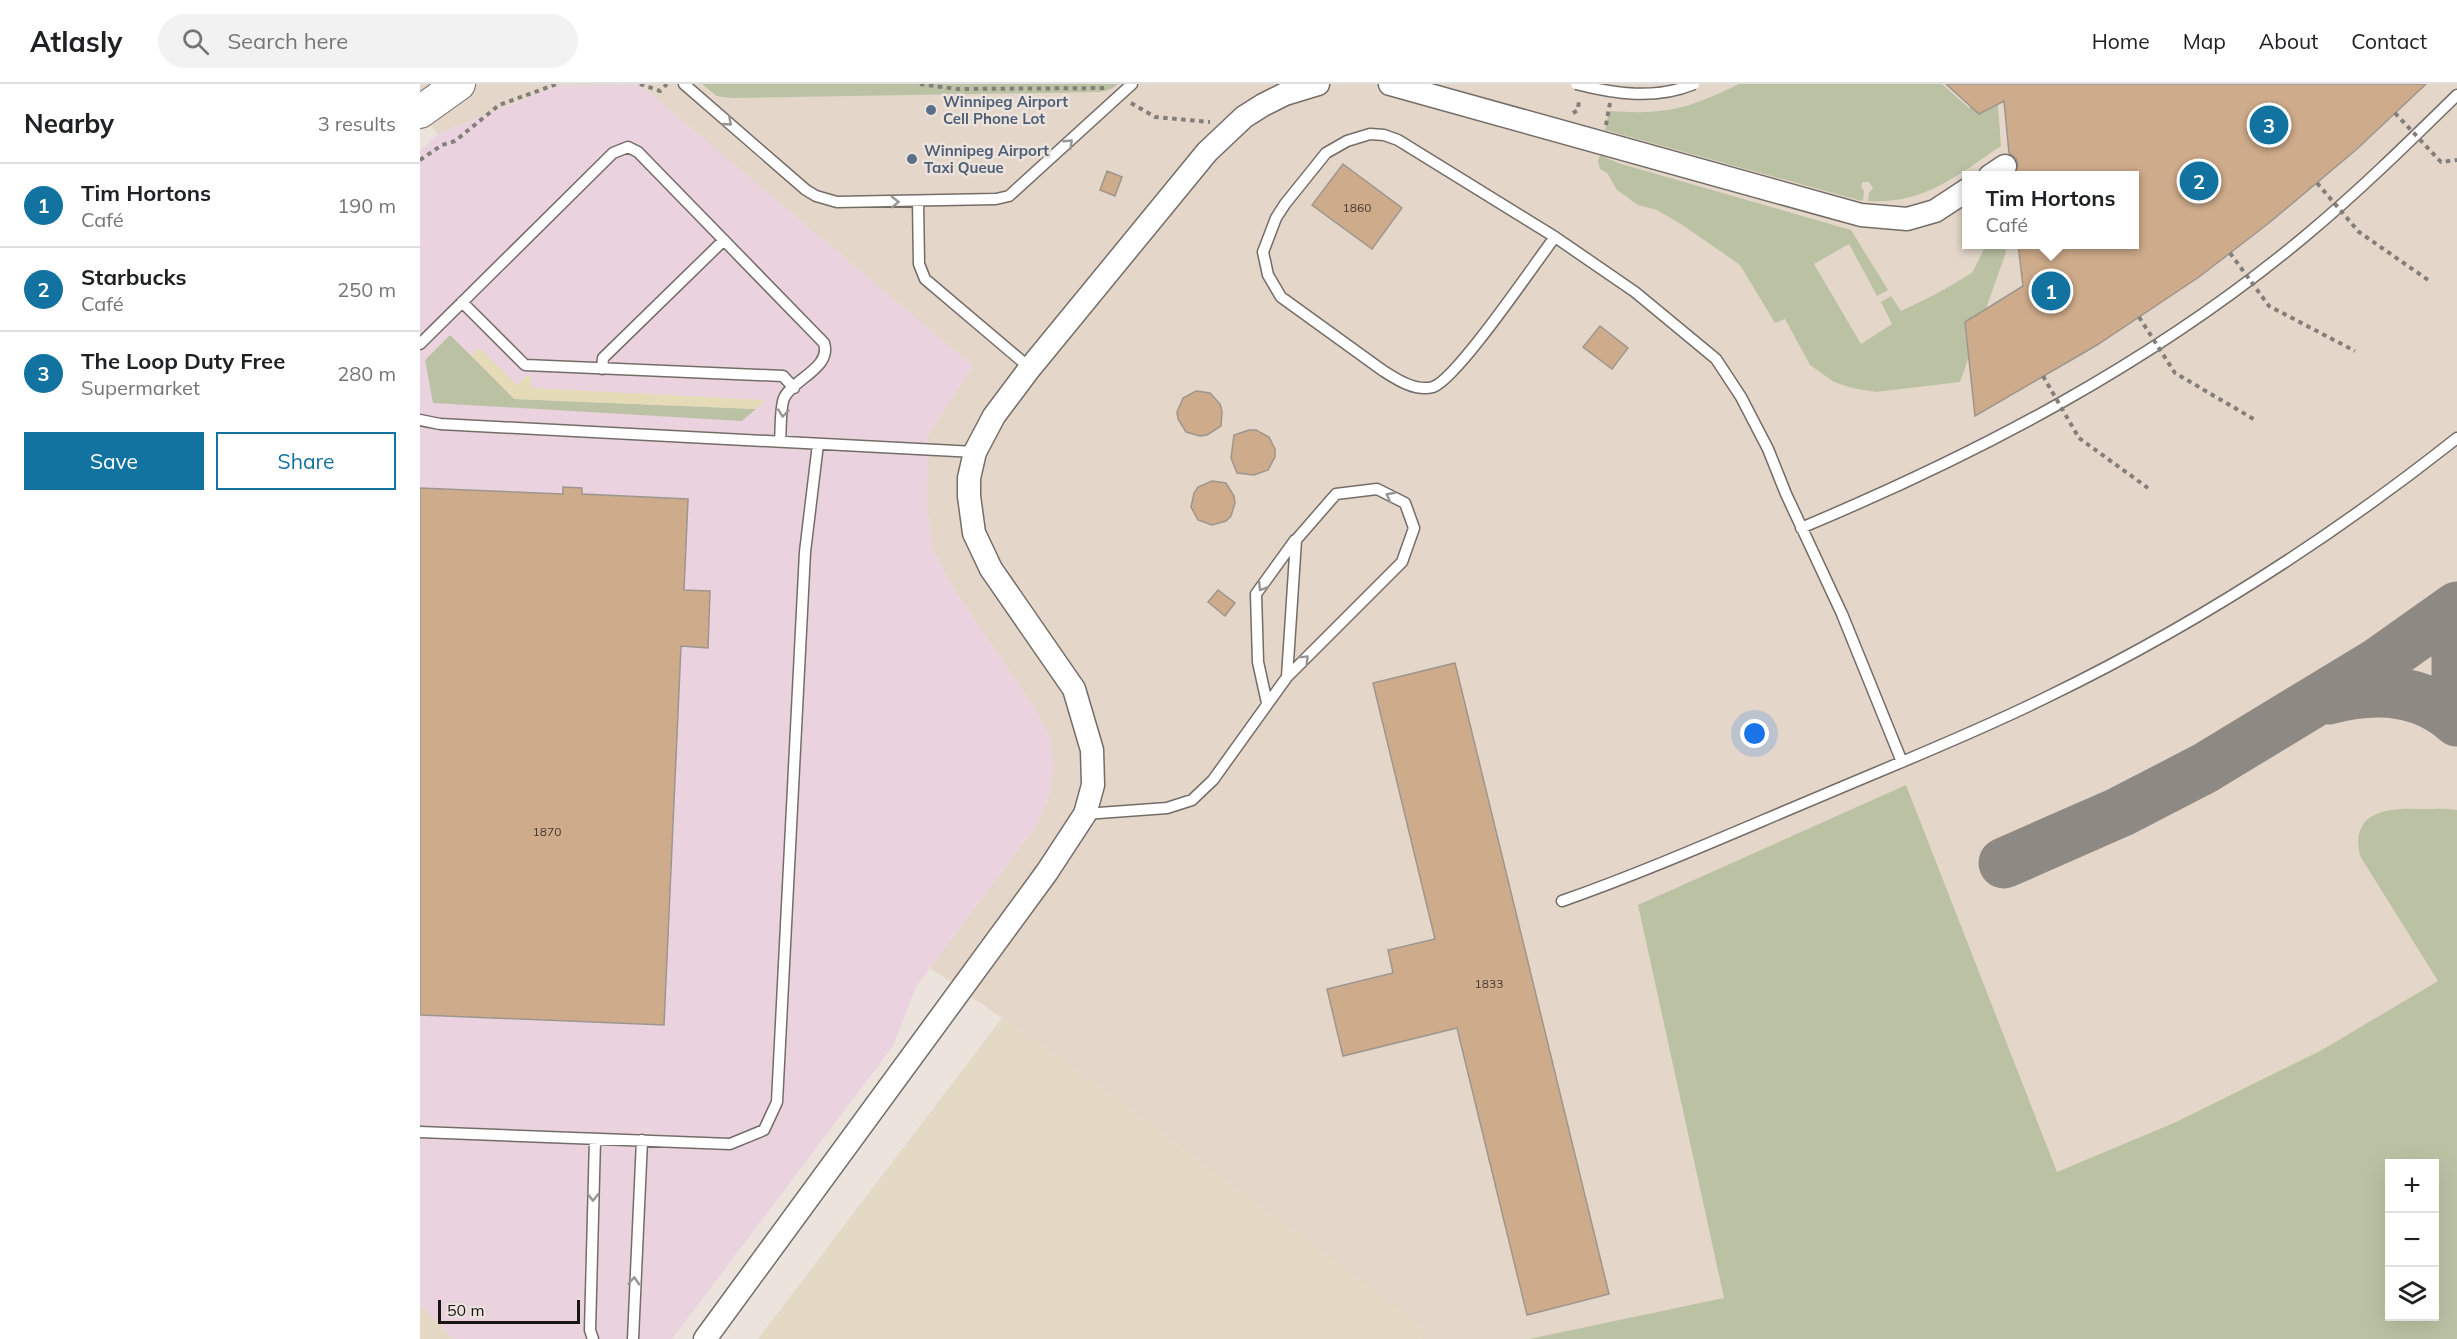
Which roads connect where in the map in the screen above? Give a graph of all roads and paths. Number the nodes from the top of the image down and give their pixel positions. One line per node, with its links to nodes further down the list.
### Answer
1 (459, 84): 14 (main road)
2 (557, 84): 17 (path)
3 (640, 84): 4 (path)
4 (668, 84)
5 (684, 84): 21 (lane, one-way to 21)
6 (920, 84): 13 (path)
7 (1132, 84): 13 (lane)
8 (1318, 84): 16 (street)
9 (1390, 84): 20 (street)
10 (1576, 84): 11 (lane, bridge)
11 (1694, 84)
12 (2457, 95): 41 (lane)
13 (1119, 96): 16 (path); 21 (lane, one-way to 13)
14 (420, 112)
15 (2395, 113): 18 (path, bridge)
16 (1244, 117): 30 (street)
17 (420, 160)
18 (2457, 160)
19 (2317, 183): 25 (path, bridge)
20 (1962, 193)
21 (918, 201): 30 (lane)
22 (1555, 237): 22 (lane); 41 (lane)
23 (724, 240): 26 (lane); 31 (lane); 33 (lane)
24 (2230, 253): 29 (path, bridge)
25 (2431, 282)
26 (462, 302): 28 (lane); 31 (lane)
27 (2139, 317): 35 (path, bridge)
28 (420, 344)
29 (2355, 351)
30 (1030, 368): 39 (street)
31 (602, 369): 33 (lane)
32 (2043, 376): 40 (path, bridge)
33 (794, 388): 37 (lane, one-way to 37)
34 (420, 420): 37 (lane)
35 (2257, 421)
36 (2457, 438): 45 (lane)
37 (780, 441): 38 (lane)
38 (818, 444): 39 (lane); 50 (lane)
39 (975, 452): 46 (street)
40 (2148, 488)
41 (1801, 528): 45 (lane)
42 (1296, 540): 43 (lane); 43 (lane, one-way to 42); 44 (lane, one-way to 44)
43 (1287, 677): 44 (lane)
44 (1267, 703): 46 (lane)
45 (1902, 762): 47 (lane)
46 (1085, 814): 53 (street)
47 (1562, 901)
48 (420, 1132): 49 (lane)
49 (595, 1139): 50 (lane); 51 (lane, one-way to 51)
50 (642, 1140): 52 (lane, one-way to 50)
51 (593, 1339)
52 (633, 1339)
53 (705, 1339)

